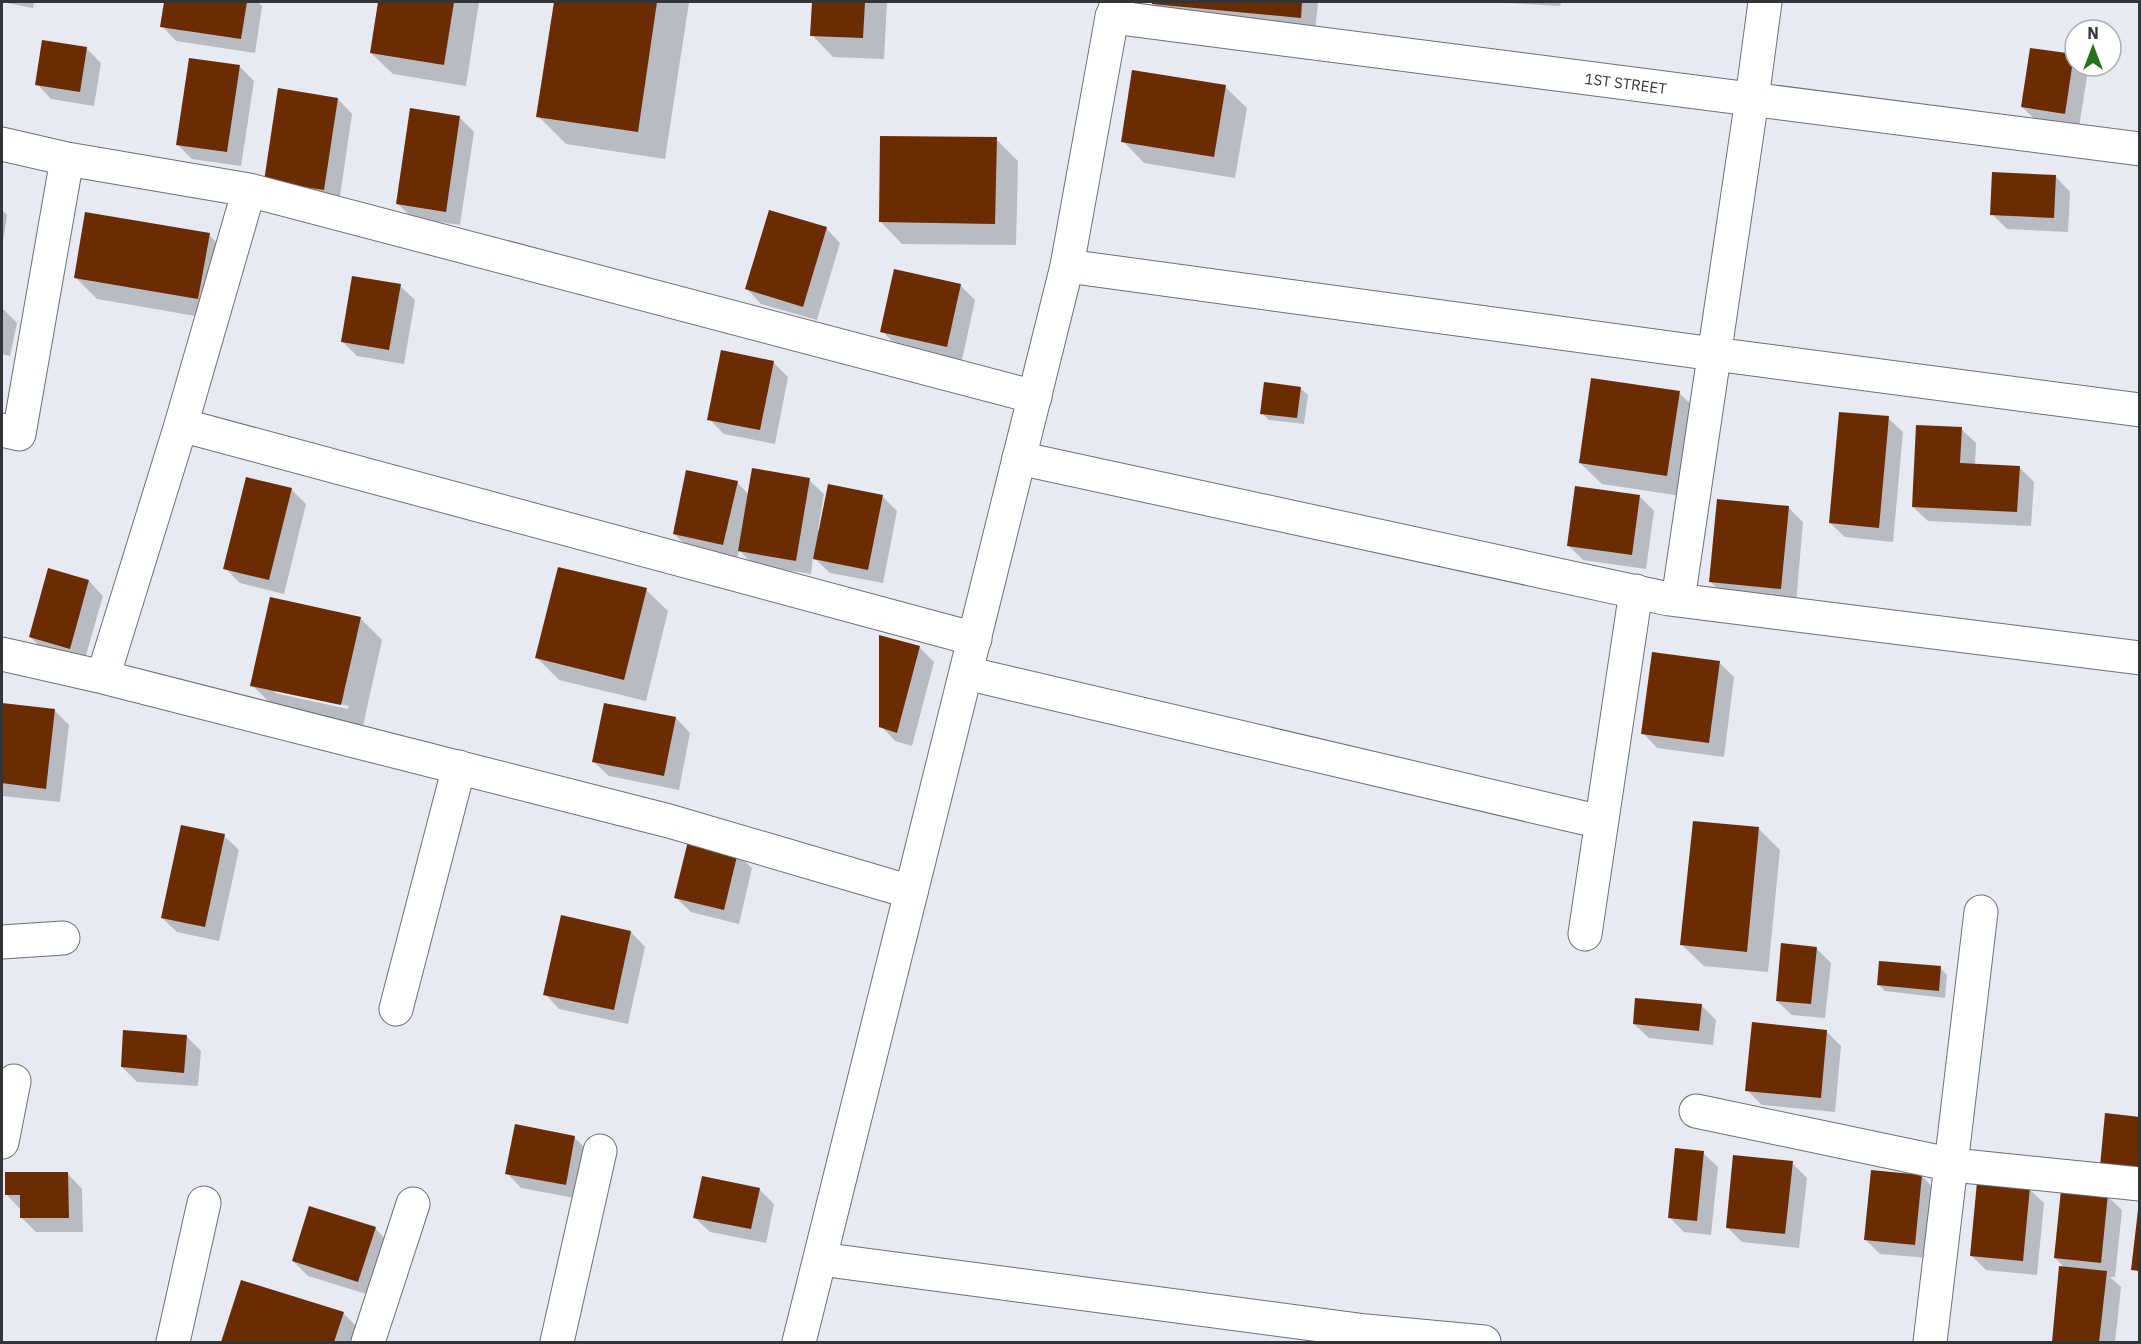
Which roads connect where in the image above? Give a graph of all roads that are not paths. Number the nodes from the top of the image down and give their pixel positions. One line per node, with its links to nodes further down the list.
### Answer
1 (1765, 2): 3 (street)
2 (1115, 9): 3 (street, 1ST STREET); 8 (street)
3 (1752, 99): 5 (street, 1ST STREET); 9 (street)
4 (2, 144): 6 (street)
5 (2139, 149)
6 (67, 159): 7 (street); 13 (street)
7 (249, 190): 10 (street); 12 (street)
8 (1067, 266): 9 (street); 10 (street)
9 (1714, 354): 11 (street); 16 (street)
10 (1035, 397): 14 (street)
11 (2139, 410)
12 (181, 425): 17 (street); 21 (street)
13 (2, 430)
14 (1019, 458): 15 (street); 17 (street)
15 (1636, 591): 16 (street); 23 (street)
16 (1678, 600): 19 (street)
17 (975, 639): 20 (street)
18 (2, 654): 21 (street)
19 (2139, 658)
20 (966, 673): 23 (street); 24 (street)
21 (103, 676): 22 (street)
22 (459, 767): 24 (street); 29 (street)
23 (1601, 822): 26 (street)
24 (911, 892): 38 (street)
25 (1981, 912): 34 (street)
26 (1585, 934)
27 (63, 938): 28 (street)
28 (2, 942)
29 (396, 1010)
30 (14, 1081): 32 (street)
31 (1696, 1111): 34 (street)
32 (2, 1142)
33 (600, 1151): 42 (street)
34 (1953, 1165): 35 (street); 45 (street)
35 (2139, 1184)
36 (204, 1203): 40 (street)
37 (413, 1204): 41 (street)
38 (820, 1259): 39 (street); 43 (street)
39 (1317, 1334): 44 (street)
40 (173, 1342)
41 (368, 1342)
42 (557, 1342)
43 (799, 1342)
44 (1484, 1342)
45 (1930, 1342)

